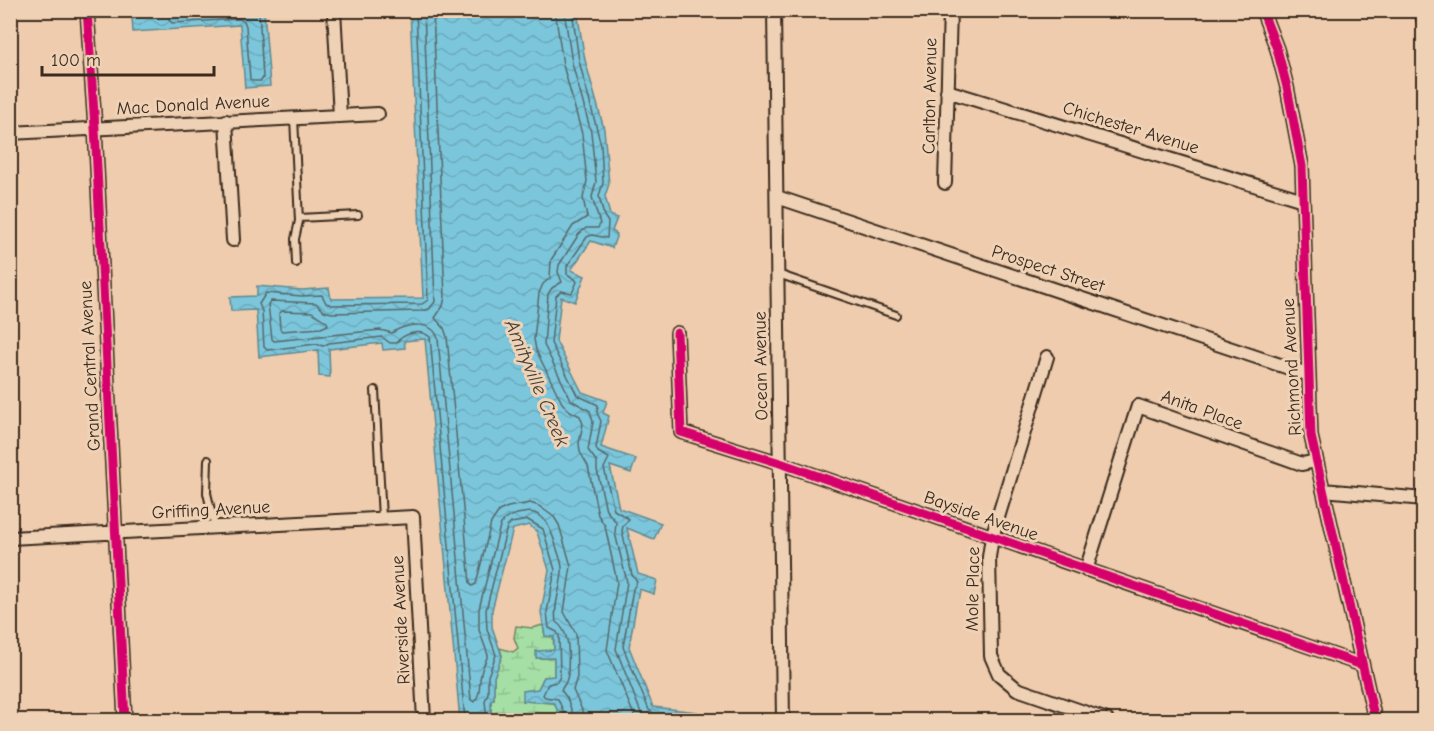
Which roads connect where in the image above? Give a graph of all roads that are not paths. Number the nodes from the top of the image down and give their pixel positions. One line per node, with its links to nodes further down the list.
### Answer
1 (87, 10): 13 (street, Grand Central Avenue)
2 (334, 10): 10 (street)
3 (774, 10): 16 (street, Ocean Avenue)
4 (950, 10): 8 (street, Carlton Avenue)
5 (1262, 10): 17 (street, Richmond Avenue)
6 (1420, 10): 7 (street)
7 (1424, 22)
8 (948, 91): 15 (street, Carlton Avenue); 17 (street, Chichester Avenue)
9 (378, 114): 10 (street, Mac Donald Avenue)
10 (340, 116): 11 (street, Mac Donald Avenue)
11 (294, 118): 12 (street, Mac Donald Avenue); 19 (lane)
12 (226, 121): 13 (street, Mac Donald Avenue); 20 (street)
13 (95, 129): 14 (street, Mac Donald Avenue); 36 (street, Grand Central Avenue)
14 (10, 133)
15 (945, 183)
16 (777, 197): 22 (street, Ocean Avenue); 26 (street, Prospect Street)
17 (1303, 200): 26 (street, Richmond Avenue)
18 (358, 215): 19 (lane)
19 (299, 218): 21 (lane)
20 (233, 240)
21 (296, 263)
22 (778, 274): 23 (lane); 30 (street, Ocean Avenue)
23 (896, 315)
24 (677, 333): 30 (street, Bayside Avenue)
25 (1047, 357): 37 (street, Mole Place)
26 (1307, 374): 29 (street, Richmond Avenue)
27 (375, 390): 34 (lane)
28 (208, 460): 35 (lane)
29 (1316, 462): 31 (street, Richmond Avenue); 39 (street, Anita Place)
30 (780, 463): 37 (street, Bayside Avenue); 43 (street, Ocean Avenue)
31 (1323, 490): 32 (street); 40 (street, Richmond Avenue)
32 (1424, 499)
33 (413, 517): 34 (street, Griffing Avenue); 42 (street, Riverside Avenue)
34 (382, 519): 35 (street, Griffing Avenue)
35 (215, 528): 36 (street, Griffing Avenue)
36 (115, 534): 38 (street, Griffing Avenue); 41 (street, Grand Central Avenue)
37 (992, 537): 39 (street, Bayside Avenue); 44 (street, Mole Place)
38 (10, 538)
39 (1086, 570): 40 (street, Bayside Avenue)
40 (1362, 665): 45 (street, Richmond Avenue)
41 (125, 720)
42 (424, 720)
43 (783, 720)
44 (1107, 720)
45 (1375, 720)

